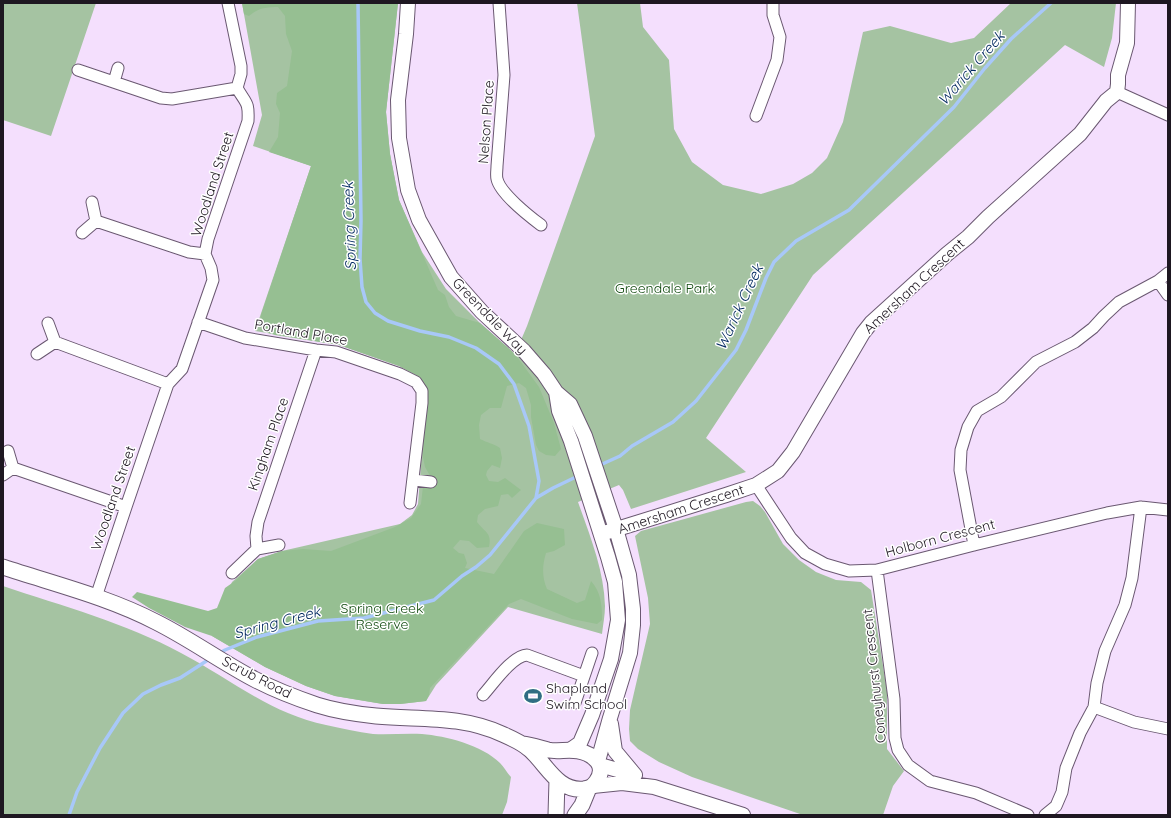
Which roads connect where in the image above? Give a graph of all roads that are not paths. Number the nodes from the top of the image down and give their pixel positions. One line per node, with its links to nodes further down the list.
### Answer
1 (228, 3): 9 (street)
2 (408, 3): 27 (street, Greendale Way)
3 (499, 3): 15 (street, Nelson Place)
4 (773, 3): 12 (street)
5 (1128, 3): 10 (street)
6 (118, 68): 8 (street)
7 (78, 70): 8 (street)
8 (114, 82): 9 (street)
9 (237, 88): 17 (street, Woodland Street)
10 (1117, 92): 11 (street); 33 (street, Amersham Crescent)
11 (1168, 115)
12 (756, 116)
13 (92, 202): 14 (street)
14 (96, 221): 16 (street); 17 (street)
15 (541, 225)
16 (82, 233)
17 (205, 254): 21 (street, Woodland Street)
18 (1168, 272): 19 (street)
19 (1158, 281): 20 (street); 41 (street)
20 (1168, 295)
21 (198, 322): 24 (street, Portland Place); 26 (street, Woodland Street)
22 (48, 323): 23 (street)
23 (56, 342): 25 (street); 26 (street)
24 (316, 350): 31 (street, Portland Place); 42 (street, Kingham Place)
25 (37, 354)
26 (168, 384): 35 (street, Woodland Street)
27 (556, 392): 38 (street, Greendale Way); 39 (street, Greendale Way)
28 (8, 451): 29 (street)
29 (13, 468): 30 (street); 35 (street)
30 (3, 475)
31 (414, 480): 32 (street); 34 (street, Portland Place)
32 (431, 482)
33 (756, 485): 38 (street, Amersham Crescent); 44 (street, Holborn Crescent)
34 (410, 504)
35 (126, 507): 46 (street, Woodland Street)
36 (1141, 507): 37 (street, Holborn Crescent); 41 (street, Holborn Crescent); 51 (street)
37 (1168, 510)
38 (616, 529): 39 (street, Amersham Crescent); 52 (street, Greendale Way)
39 (601, 534): 55 (street, Greendale Way)
40 (279, 545): 42 (street)
41 (974, 545): 44 (street, Holborn Crescent)
42 (257, 549): 45 (street)
43 (3, 567): 46 (main road, Scrub Road)
44 (877, 570): 64 (street, Coneyhurst Crescent)
45 (232, 574)
46 (96, 597): 54 (main road, Scrub Road)
47 (592, 653): 48 (street)
48 (584, 676): 49 (street); 50 (street)
49 (483, 696)
50 (575, 703)
51 (1094, 707): 53 (street); 65 (street)
52 (610, 718): 56 (street, Greendale Way); 57 (street)
53 (1168, 729)
54 (522, 744): 55 (main road, Scrub Road); 58 (main road, Scrub Road)
55 (565, 750): 56 (main road); 58 (main road)
56 (599, 763): 57 (street); 59 (main road)
57 (635, 775): 60 (street)
58 (554, 778): 59 (main road); 61 (main road)
59 (591, 787): 60 (street); 62 (main road)
60 (654, 787): 63 (street)
61 (556, 815)
62 (575, 815)
63 (743, 815)
64 (1028, 815)
65 (1045, 815)

